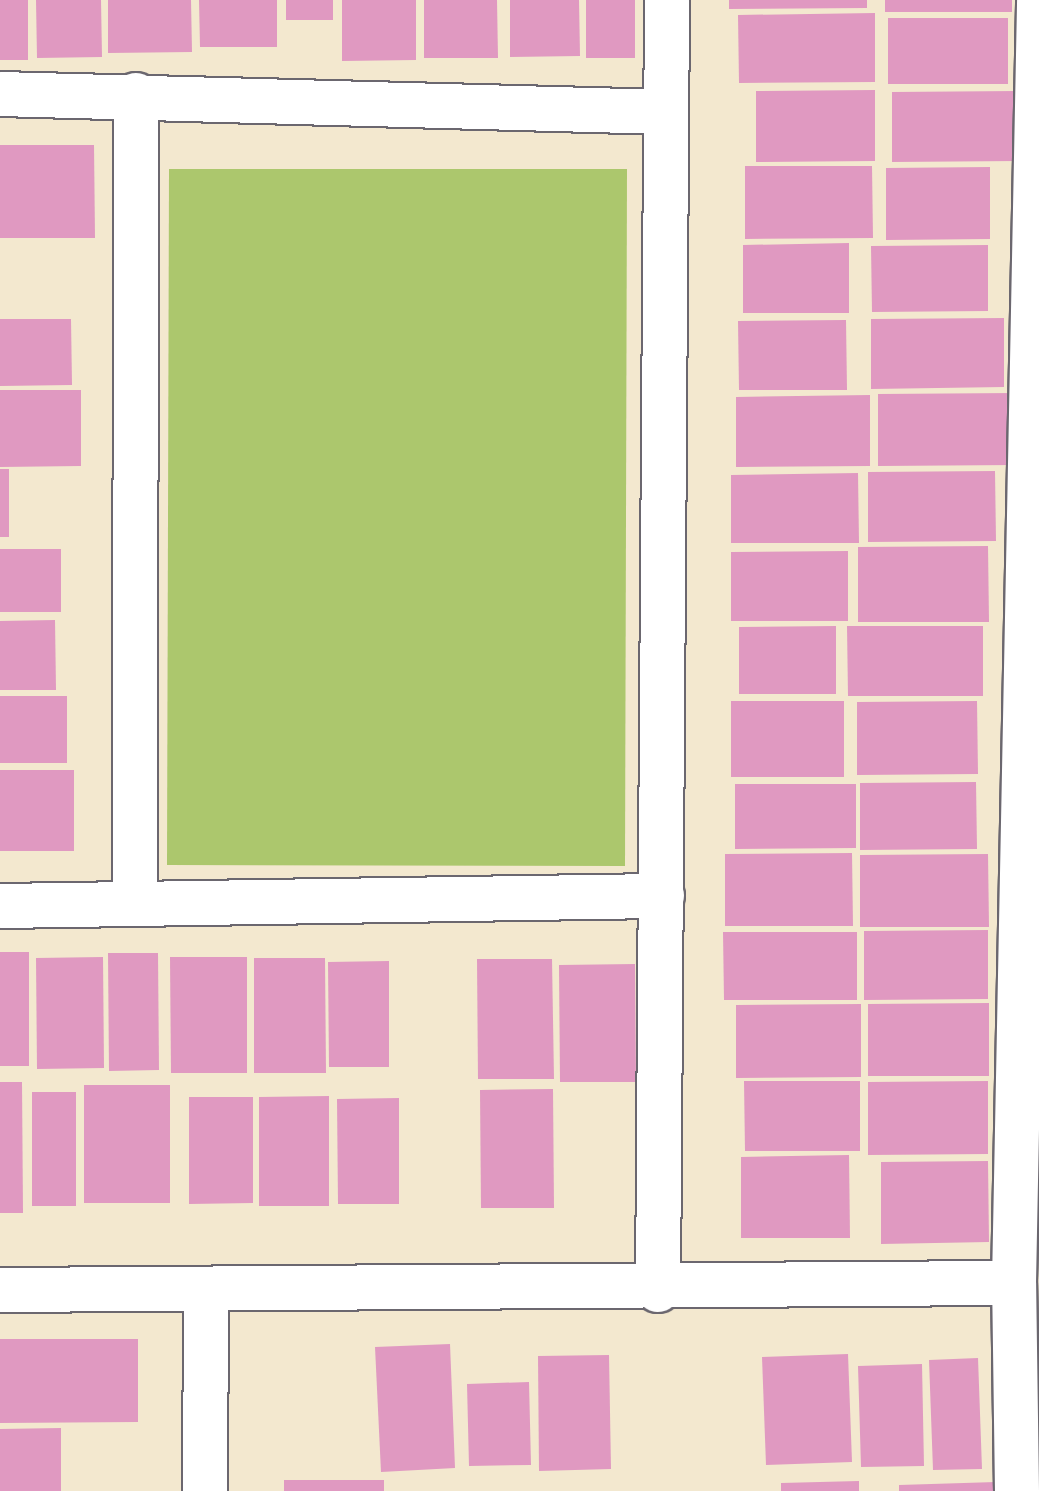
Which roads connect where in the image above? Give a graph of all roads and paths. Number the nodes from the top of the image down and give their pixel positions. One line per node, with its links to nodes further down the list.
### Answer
1 (667, 0): 5 (street)
2 (1039, 0): 9 (street)
3 (0, 94): 4 (street)
4 (136, 95): 5 (street); 7 (street)
5 (666, 112): 6 (street)
6 (662, 896): 7 (street); 11 (street)
7 (135, 904): 8 (street)
8 (0, 906)
9 (1014, 1283): 11 (street); 14 (street)
10 (0, 1290): 12 (street)
11 (658, 1290): 12 (street)
12 (206, 1292): 13 (street)
13 (205, 1491)
14 (1017, 1491)

